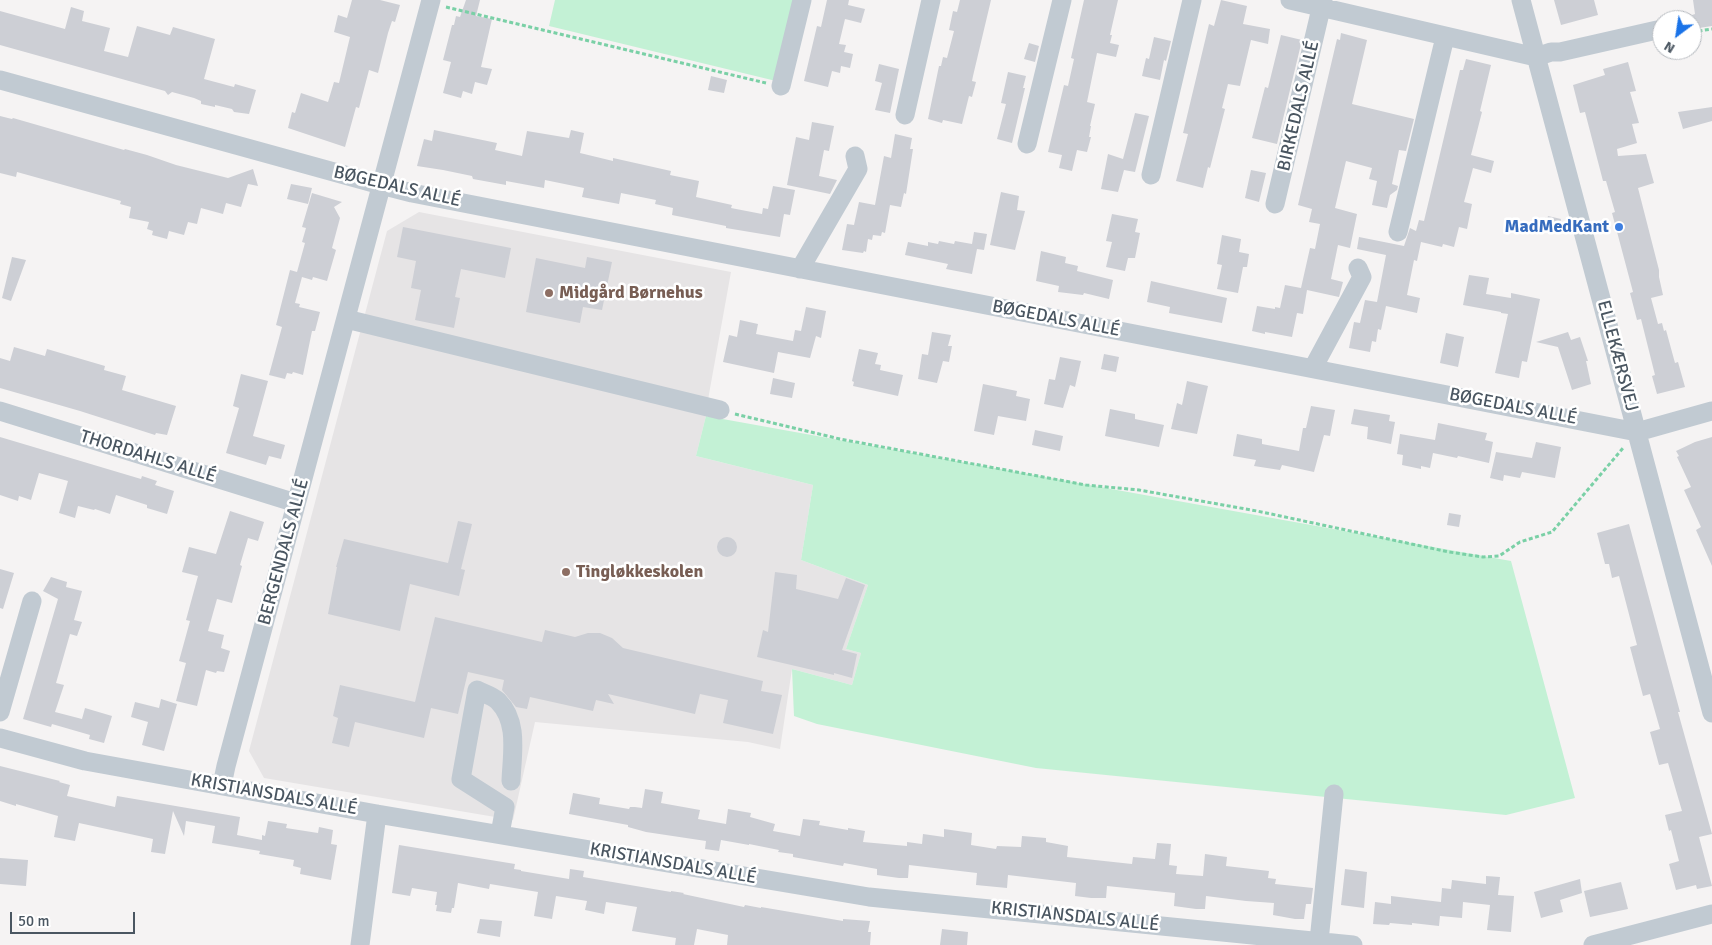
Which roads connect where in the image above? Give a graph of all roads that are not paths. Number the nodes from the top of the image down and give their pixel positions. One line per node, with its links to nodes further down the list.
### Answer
1 (802, 0): 13 (street)
2 (931, 0): 14 (street)
3 (1062, 0): 15 (street)
4 (1192, 0): 17 (street)
5 (1290, 0): 8 (street)
6 (1521, 0): 11 (street, ELLEKÆRSVEJ)
7 (431, 2): 18 (street, BERGENDALS ALLÉ)
8 (1322, 4): 10 (street); 19 (street, BIRKEDALS ALLÉ)
9 (1652, 31): 11 (street)
10 (1445, 37): 11 (street); 20 (street)
11 (1536, 57): 28 (street, ELLEKÆRSVEJ)
12 (0, 80): 18 (street, BØGEDALS ALLÉ)
13 (782, 86)
14 (904, 115)
15 (1027, 144)
16 (855, 156): 22 (street)
17 (1151, 176)
18 (381, 186): 22 (street, BØGEDALS ALLÉ); 23 (street, BERGENDALS ALLÉ)
19 (1276, 204)
20 (1398, 232)
21 (1358, 268): 24 (street)
22 (800, 269): 24 (street, BØGEDALS ALLÉ)
23 (346, 319): 25 (street); 29 (street, BERGENDALS ALLÉ)
24 (1313, 368): 28 (street, BØGEDALS ALLÉ)
25 (720, 410)
26 (1712, 411): 28 (street, BØGEDALS ALLÉ)
27 (0, 412): 29 (street, THORDAHLS ALLÉ)
28 (1637, 432): 32 (street, ELLEKÆRSVEJ)
29 (296, 503): 35 (street, BERGENDALS ALLÉ)
30 (32, 601): 31 (street)
31 (0, 712)
32 (1712, 713)
33 (0, 738): 35 (street, KRISTIANSDALS ALLÉ)
34 (511, 780): 38 (street)
35 (222, 785): 37 (street, KRISTIANSDALS ALLÉ)
36 (1334, 794): 40 (street)
37 (376, 814): 38 (street, KRISTIANSDALS ALLÉ); 41 (street)
38 (500, 834): 40 (street, KRISTIANSDALS ALLÉ)
39 (1712, 914): 43 (street)
40 (1319, 941): 42 (street, KRISTIANSDALS ALLÉ)
41 (360, 945)
42 (1354, 945)
43 (1593, 945)

